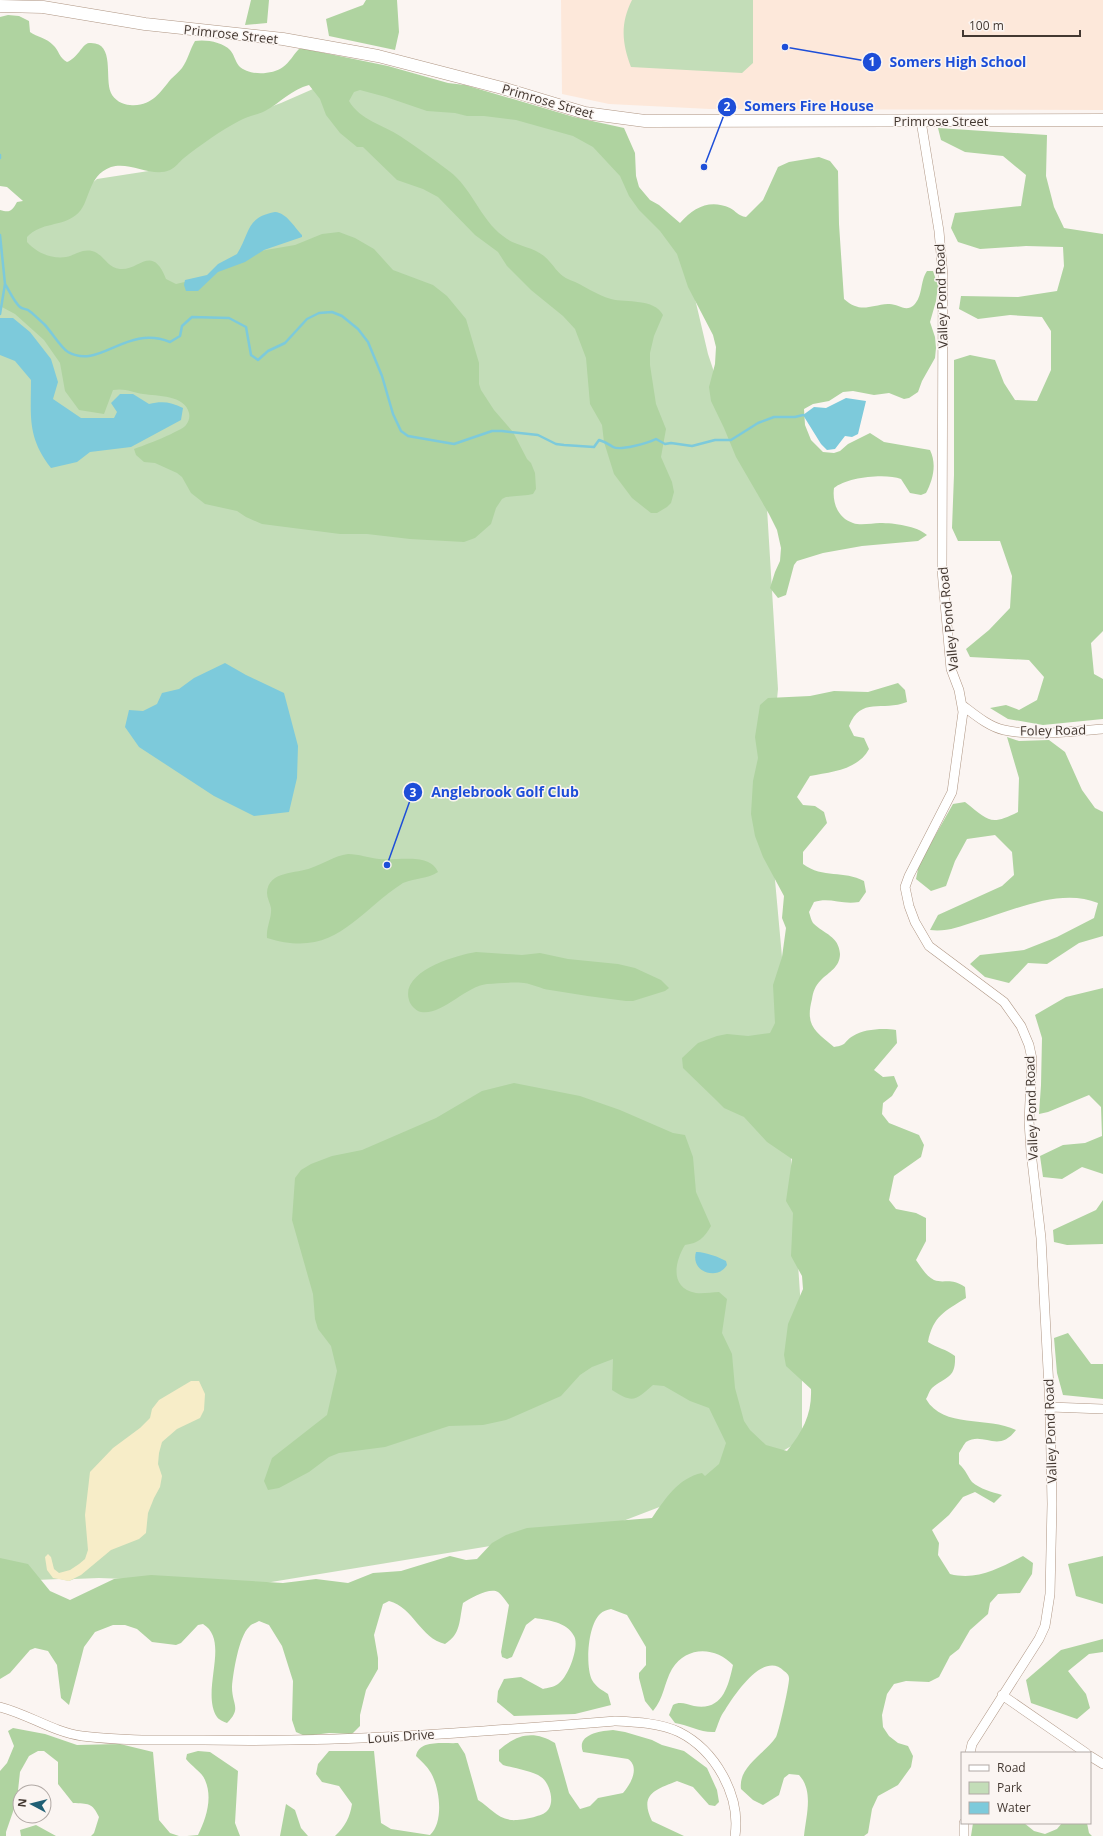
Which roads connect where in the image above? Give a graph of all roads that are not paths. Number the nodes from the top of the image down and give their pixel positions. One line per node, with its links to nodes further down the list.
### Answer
1 (0, 6): 3 (main road, Primrose Street)
2 (1103, 120): 3 (main road, Primrose Street)
3 (921, 121): 4 (street, Valley Pond Road)
4 (962, 705): 5 (street, Foley Road); 6 (street, Valley Pond Road)
5 (1103, 729)
6 (1050, 1407): 7 (street); 8 (street, Valley Pond Road)
7 (1103, 1409)
8 (1002, 1695): 10 (street, Valley Pond Road); 11 (street)
9 (0, 1707): 15 (street, Louis Drive)
10 (970, 1752)
11 (1085, 1752)
12 (1091, 1757): 13 (street)
13 (1103, 1764)
14 (964, 1824): 16 (street)
15 (735, 1836)
16 (964, 1836)

